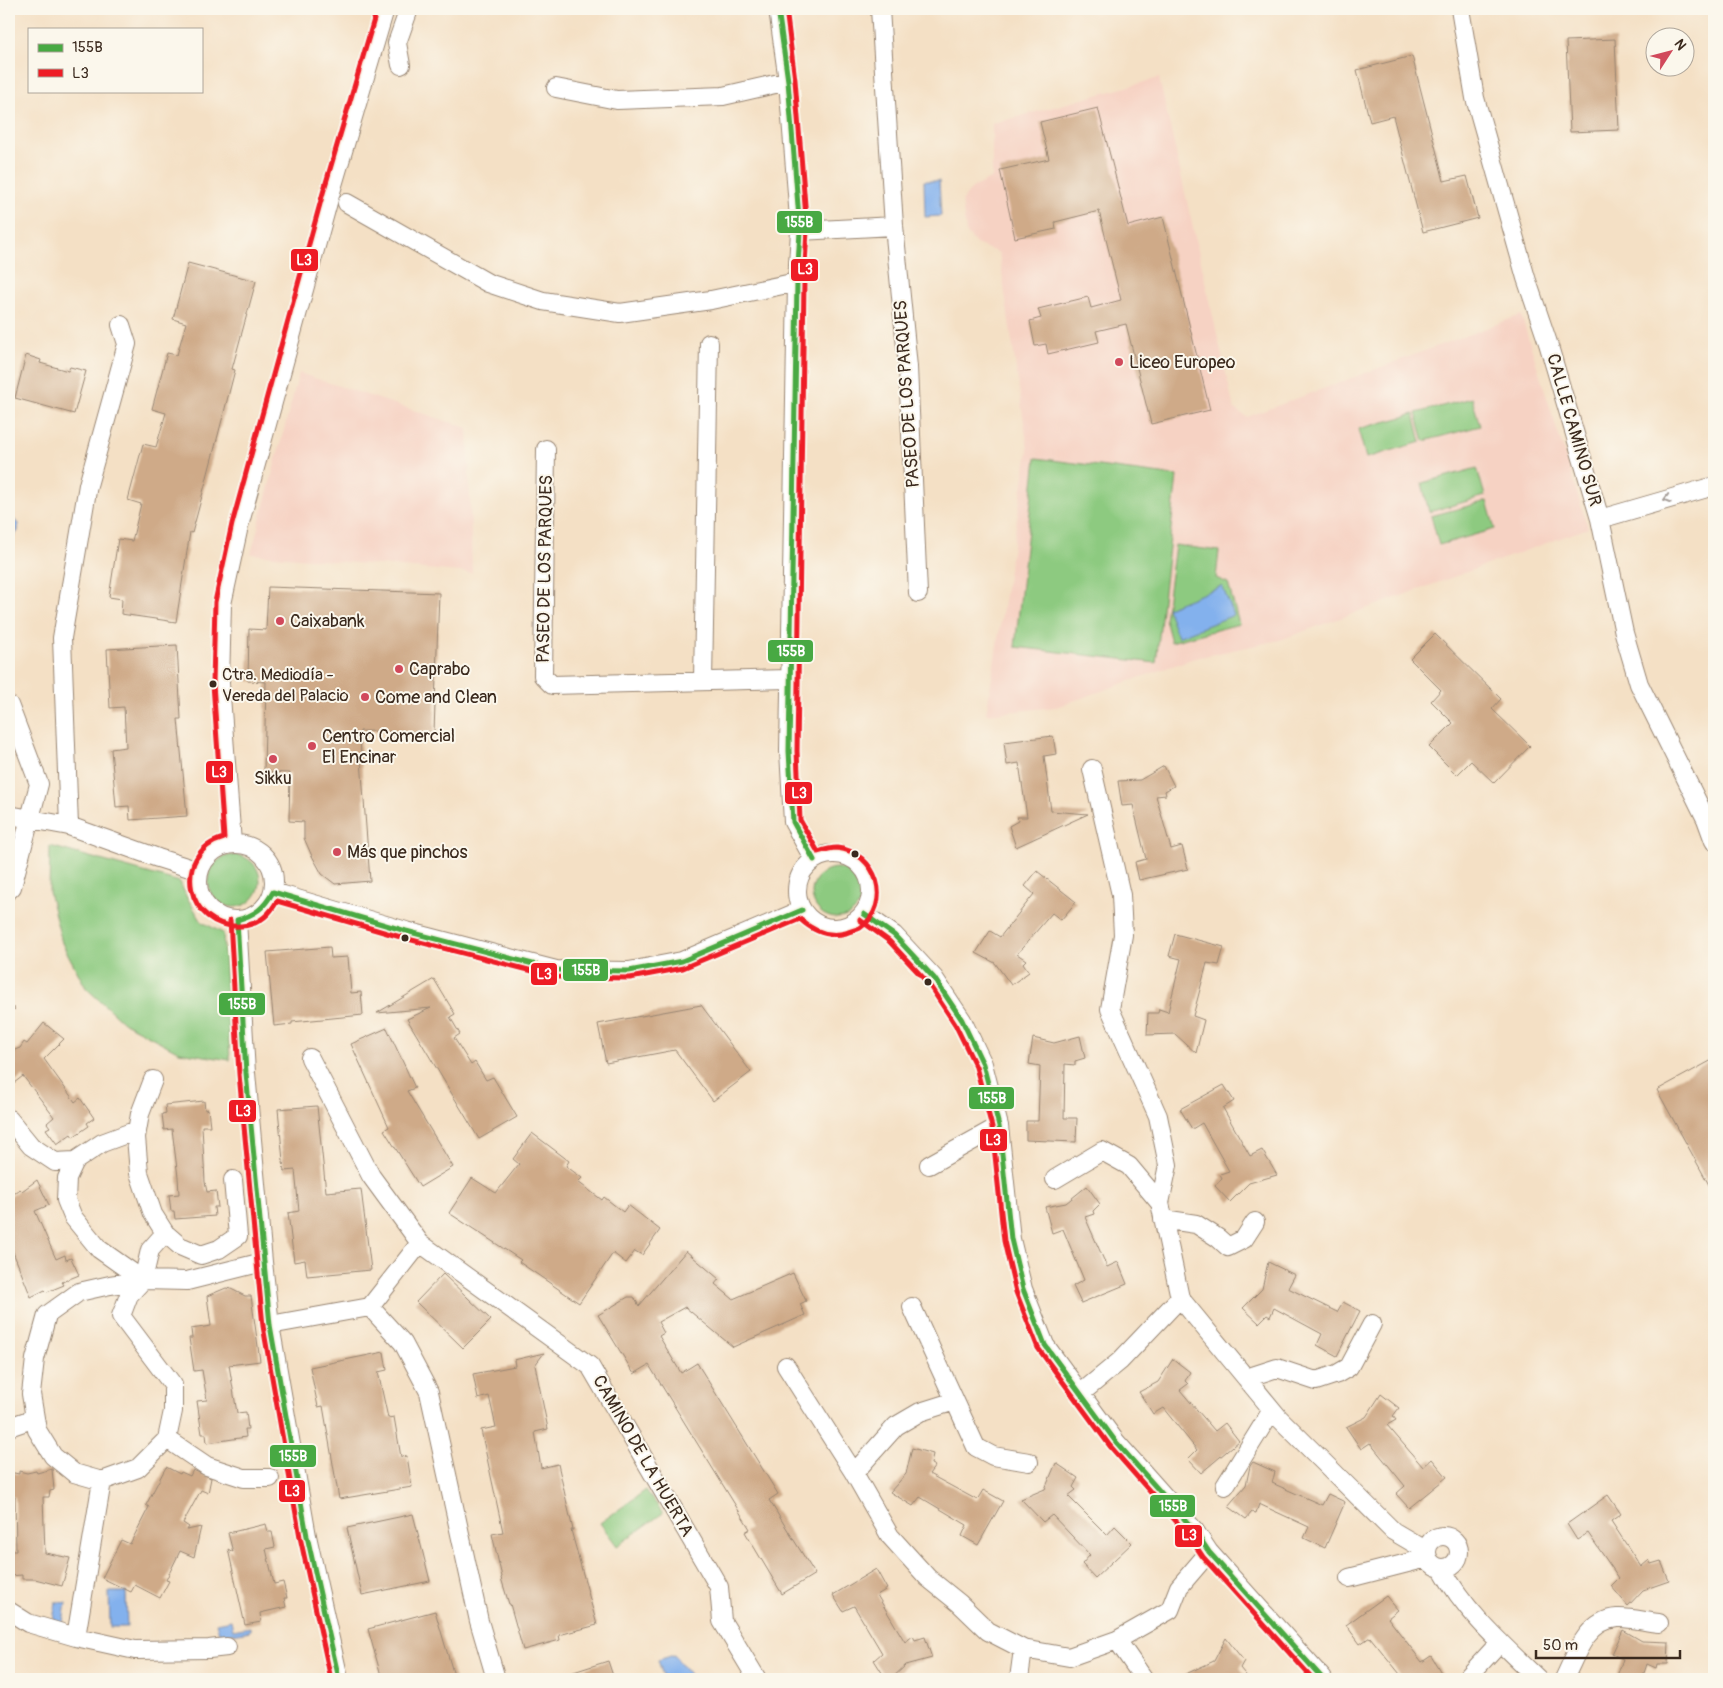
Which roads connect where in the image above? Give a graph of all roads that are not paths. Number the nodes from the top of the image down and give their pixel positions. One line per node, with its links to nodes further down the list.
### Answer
1 (385, 9): 27 (street)
2 (409, 9): 6 (street)
3 (778, 9): 7 (street)
4 (880, 9): 10 (street, PASEO DE LOS PARQUES)
5 (1460, 9): 17 (street, CALLE CAMINO SUR)
6 (401, 65)
7 (788, 81): 8 (street); 11 (street)
8 (556, 88)
9 (347, 203): 12 (street)
10 (894, 226): 11 (street); 18 (street, PASEO DE LOS PARQUES)
11 (800, 231): 12 (street)
12 (797, 282): 19 (street)
13 (121, 325): 25 (street)
14 (709, 343): 20 (street)
15 (546, 449): 20 (street, PASEO DE LOS PARQUES)
16 (1714, 486): 17 (street, one-way to 17)
17 (1600, 519): 26 (street, CALLE CAMINO SUR)
18 (918, 593)
19 (790, 679): 20 (street, PASEO DE LOS PARQUES); 28 (street)
20 (703, 681)
21 (9, 706): 24 (street)
22 (1092, 769): 44 (street)
23 (9, 815): 24 (street)
24 (31, 819): 25 (street); 30 (street)
25 (69, 826): 29 (street)
26 (1714, 842)
27 (232, 843): 29 (street); 31 (street)
28 (814, 860): 32 (street); 33 (street)
29 (199, 871): 34 (street)
30 (9, 890)
31 (273, 892): 32 (street); 34 (street)
32 (802, 910): 33 (street)
33 (864, 914): 38 (street)
34 (237, 920): 48 (street)
35 (310, 1058): 47 (street, CAMINO DE LA HUERTA)
36 (153, 1080): 39 (street)
37 (9, 1119): 40 (street)
38 (999, 1126): 41 (street); 57 (street)
39 (137, 1130): 40 (street); 46 (street)
40 (74, 1161): 49 (street)
41 (929, 1165)
42 (1055, 1179): 44 (street)
43 (233, 1180): 46 (street)
44 (1161, 1211): 45 (street); 50 (street)
45 (1255, 1222)
46 (165, 1233): 49 (street)
47 (420, 1243): 51 (street); 81 (street, CAMINO DE LA HUERTA)
48 (263, 1262): 49 (street); 54 (street)
49 (143, 1280): 60 (street); 62 (street)
50 (1180, 1298): 56 (street); 57 (street)
51 (370, 1307): 54 (street); 80 (street)
52 (912, 1308): 58 (street)
53 (1372, 1324): 56 (street)
54 (270, 1325): 79 (street)
55 (786, 1366): 64 (street)
56 (1246, 1378): 59 (street)
57 (1080, 1394): 68 (street)
58 (955, 1401): 63 (street); 64 (street)
59 (1272, 1410): 67 (street); 69 (street)
60 (35, 1418): 61 (street); 66 (street)
61 (9, 1426)
62 (168, 1439): 65 (street); 66 (street)
63 (1029, 1462)
64 (854, 1473): 78 (street)
65 (270, 1478)
66 (102, 1480): 74 (street)
67 (1225, 1486)
68 (1209, 1552): 75 (street); 84 (street)
69 (1427, 1555): 70 (street); 70 (street); 71 (street)
70 (1442, 1569): 76 (street)
71 (1349, 1578)
72 (9, 1611): 74 (street)
73 (1659, 1623): 87 (street)
74 (76, 1637): 77 (street)
75 (1117, 1640): 78 (street); 83 (street)
76 (1500, 1642): 85 (street); 86 (street)
77 (227, 1647)
78 (1023, 1649): 82 (street)
79 (340, 1679)
80 (496, 1679)
81 (757, 1679)
82 (1019, 1679)
83 (1144, 1679)
84 (1323, 1679)
85 (1466, 1679)
86 (1538, 1679)
87 (1564, 1679)

